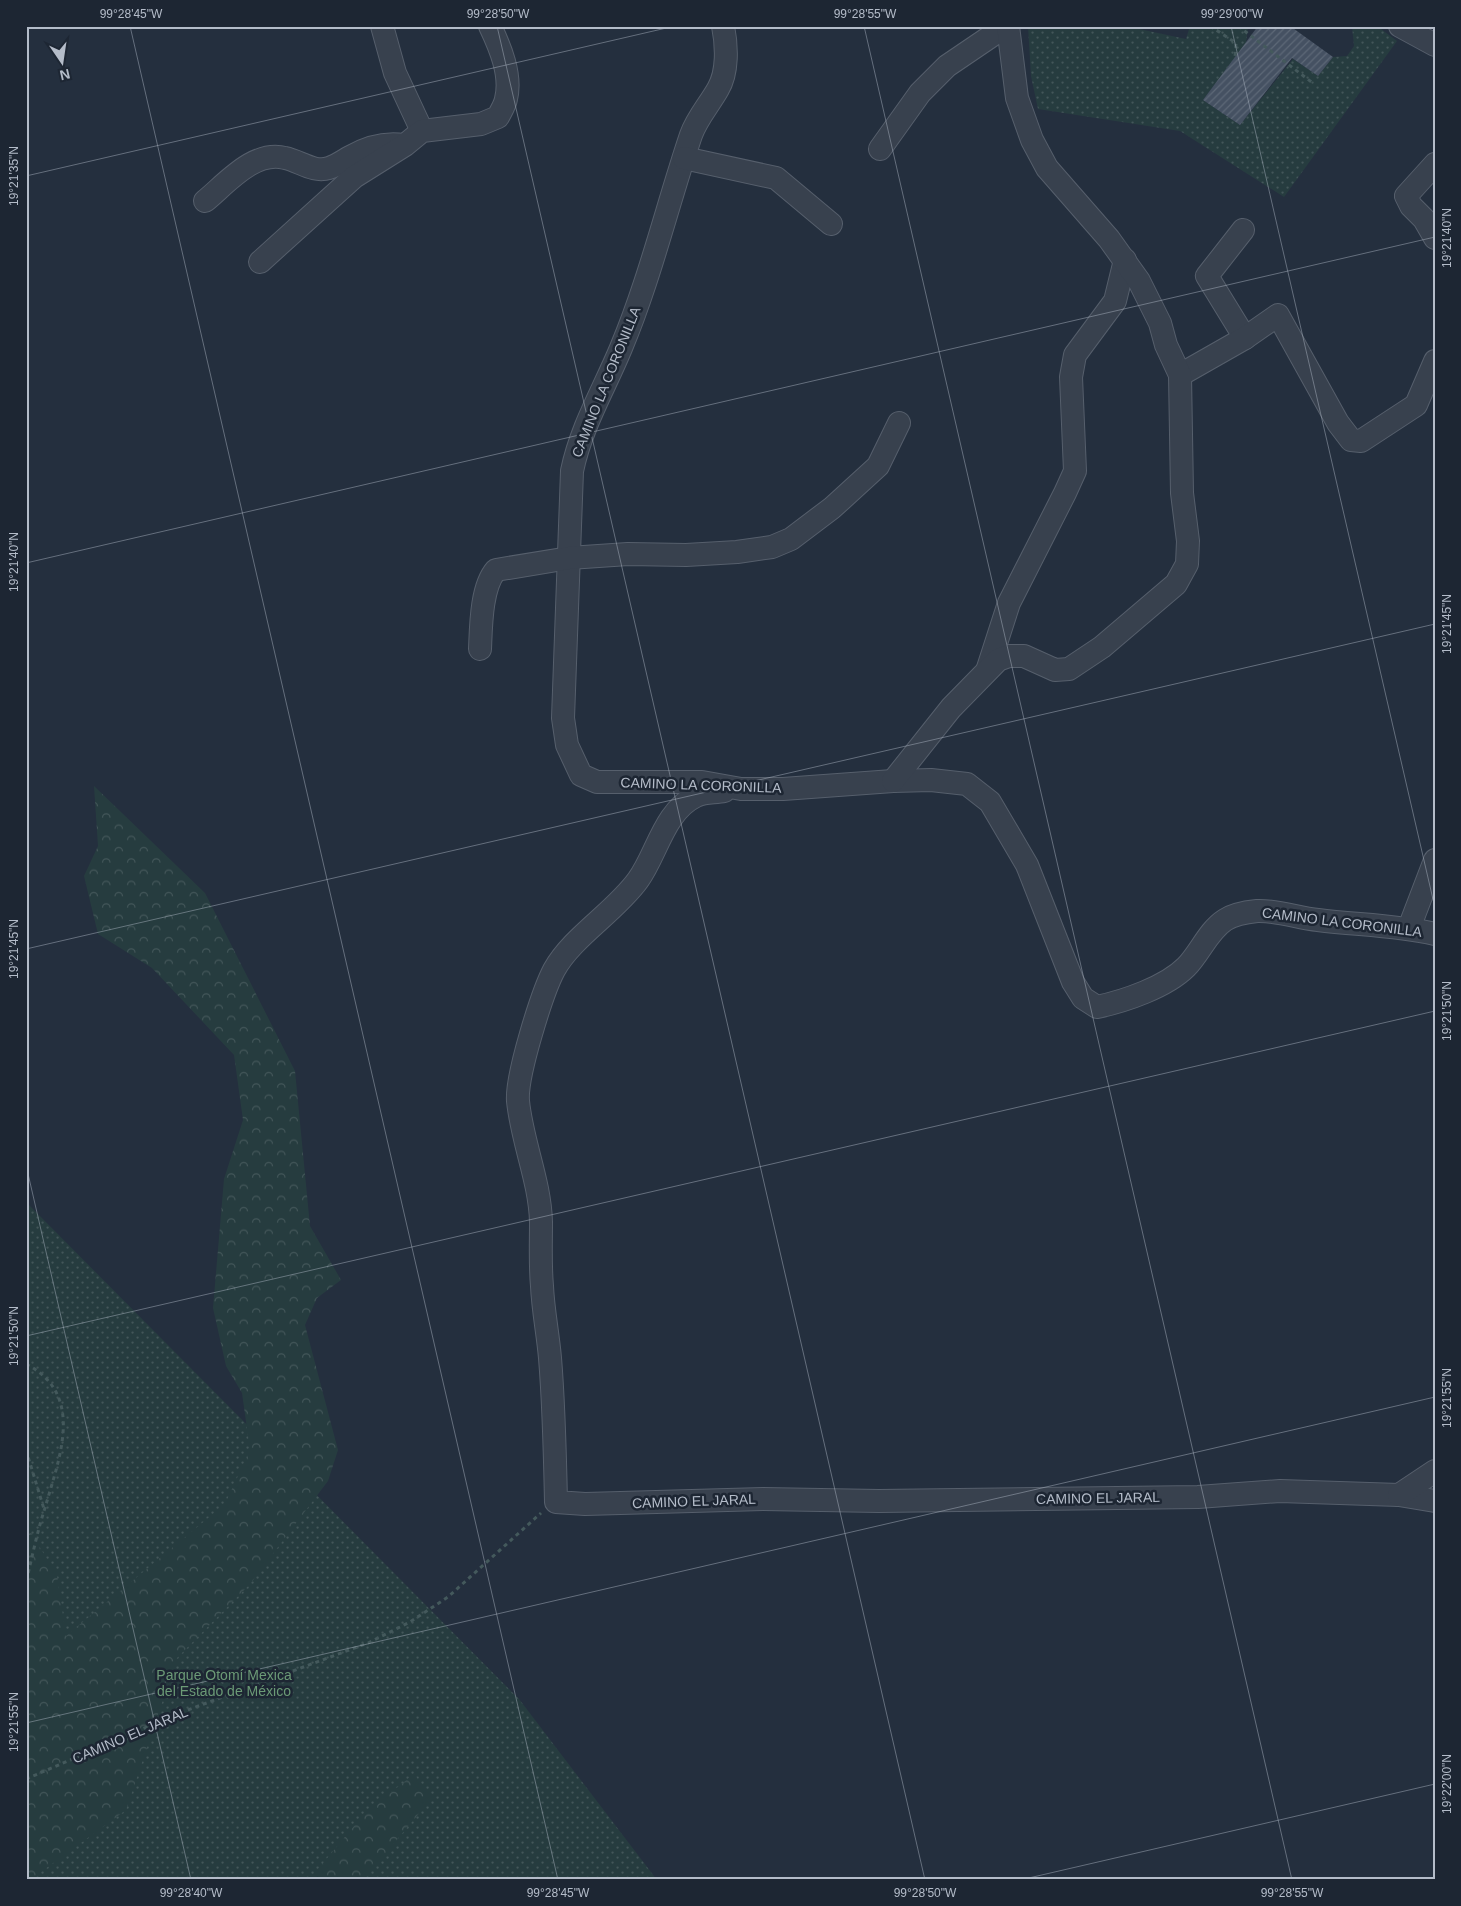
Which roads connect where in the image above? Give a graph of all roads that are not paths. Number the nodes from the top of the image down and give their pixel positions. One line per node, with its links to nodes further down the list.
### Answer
1 (382, 26): 7 (street)
2 (490, 26): 7 (street)
3 (723, 26): 9 (street, CAMINO LA CORONILLA)
4 (1007, 26): 8 (street); 15 (street)
5 (1400, 26): 6 (street)
6 (1435, 45)
7 (414, 138): 11 (street); 16 (street)
8 (880, 149)
9 (684, 158): 12 (street); 21 (street, CAMINO LA CORONILLA)
10 (1435, 164): 14 (street)
11 (205, 201)
12 (831, 224)
13 (1244, 230): 17 (street)
14 (1435, 238)
15 (1125, 260): 19 (street); 23 (street)
16 (260, 262)
17 (1245, 338): 18 (street); 19 (street)
18 (1435, 361)
19 (1180, 376): 23 (street)
20 (899, 423): 21 (street)
21 (569, 558): 22 (street); 25 (street, CAMINO LA CORONILLA)
22 (480, 649)
23 (988, 668): 24 (street)
24 (893, 781): 25 (street, CAMINO LA CORONILLA); 27 (street, CAMINO LA CORONILLA)
25 (741, 789): 30 (street, CAMINO EL JARAL)
26 (1435, 860): 27 (street)
27 (1409, 928): 28 (street, CAMINO LA CORONILLA)
28 (1435, 934)
29 (1435, 1471): 30 (street)
30 (1399, 1495): 31 (street, CAMINO EL JARAL)
31 (1435, 1501)

